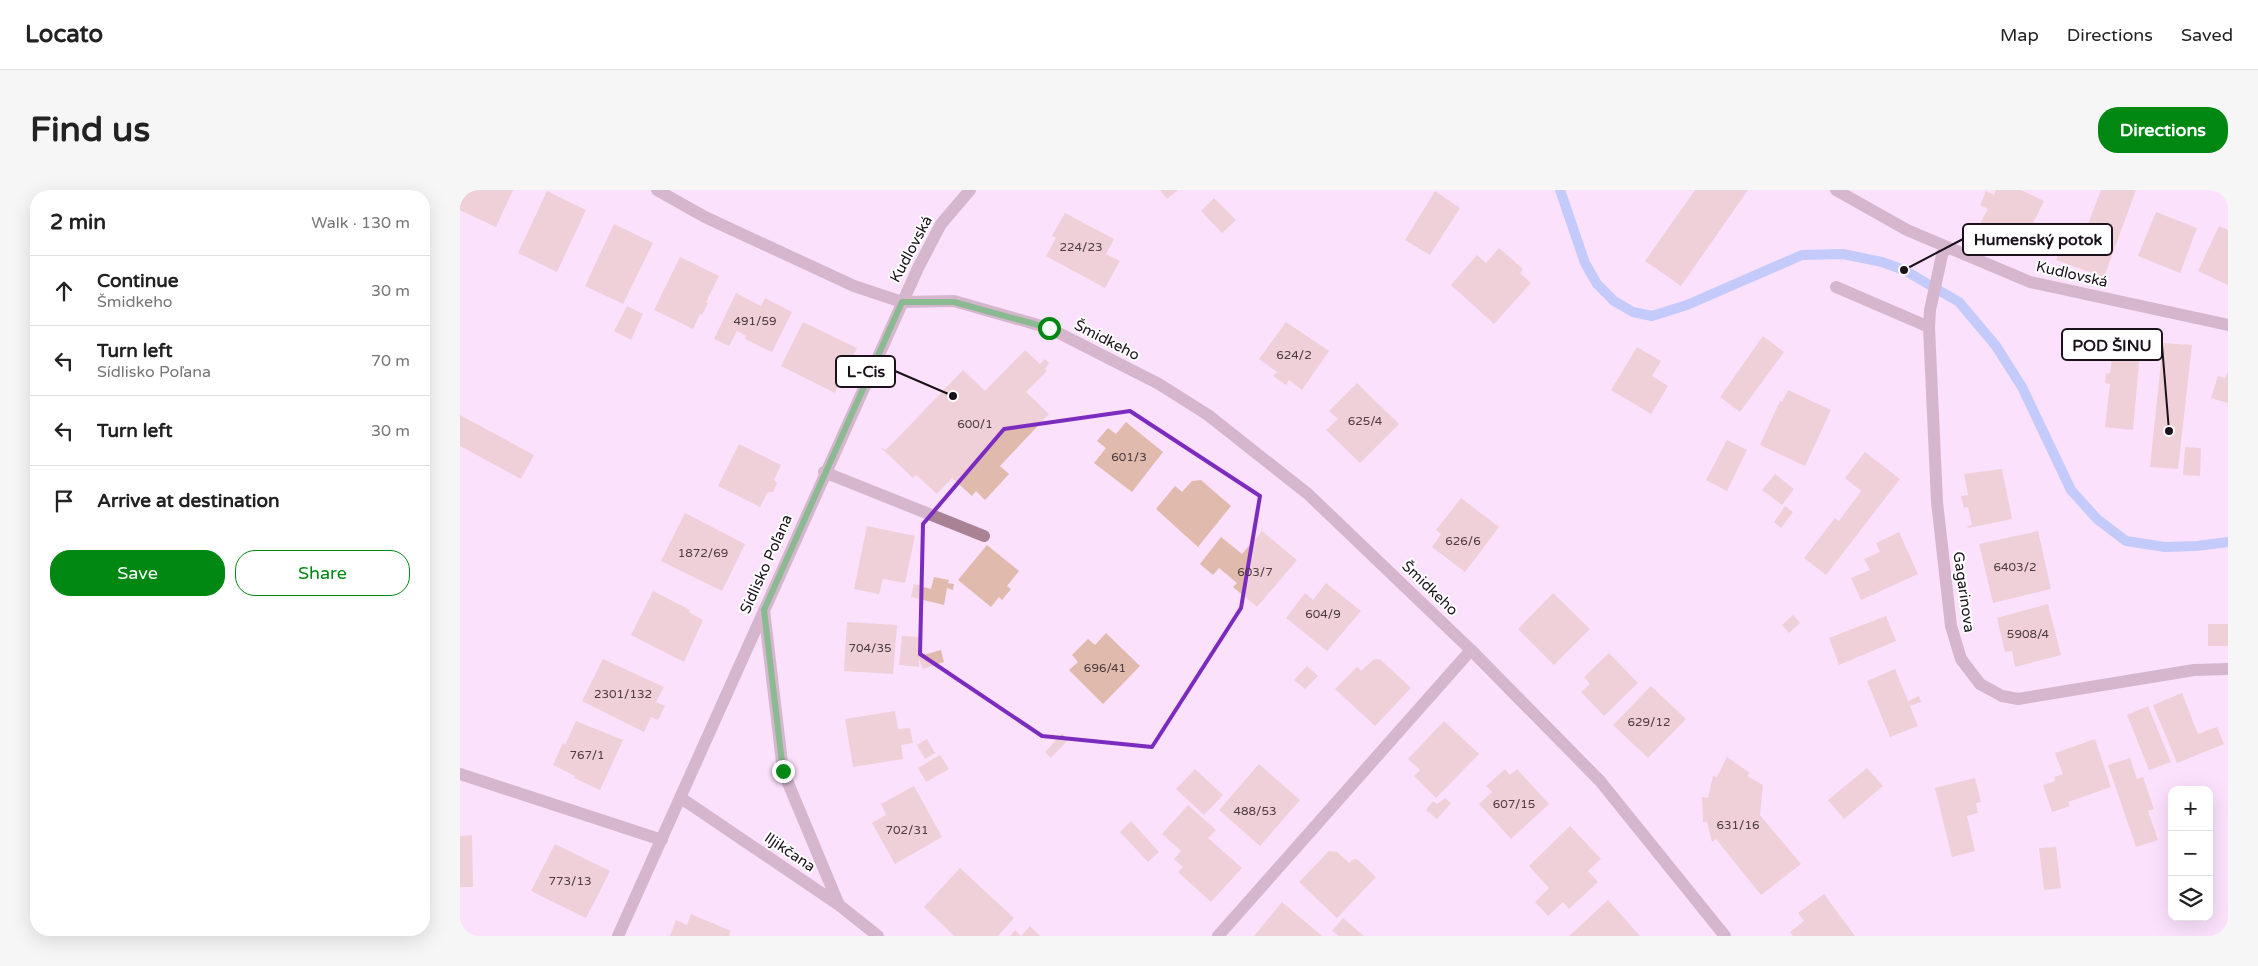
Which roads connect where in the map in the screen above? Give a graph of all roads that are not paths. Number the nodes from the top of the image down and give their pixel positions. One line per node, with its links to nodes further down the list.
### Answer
1 (657, 190): 6 (street, Šmidkeho)
2 (970, 190): 6 (street, Kudlovská)
3 (1836, 190): 4 (street, Kudlovská)
4 (1944, 246): 7 (street, Kudlovská); 8 (street, Gagarinova)
5 (1836, 287): 8 (street)
6 (902, 302): 9 (street, Sídlisko Poľana); 12 (street, Šmidkeho)
7 (2228, 325)
8 (1929, 327): 13 (street, Gagarinova)
9 (824, 472): 10 (street); 11 (street, Sídlisko Poľana)
10 (984, 536)
11 (764, 610): 15 (street, Sídlisko Poľana); 17 (street)
12 (1471, 650): 20 (street); 21 (street, Šmidkeho)
13 (2228, 669)
14 (460, 774): 16 (street)
15 (681, 798): 16 (street, Sídlisko Poľana); 17 (street, Iljikčana)
16 (662, 840): 18 (street, Sídlisko Poľana)
17 (839, 905): 19 (street, Iljikčana)
18 (618, 936)
19 (878, 936)
20 (1218, 936)
21 (1725, 936)

